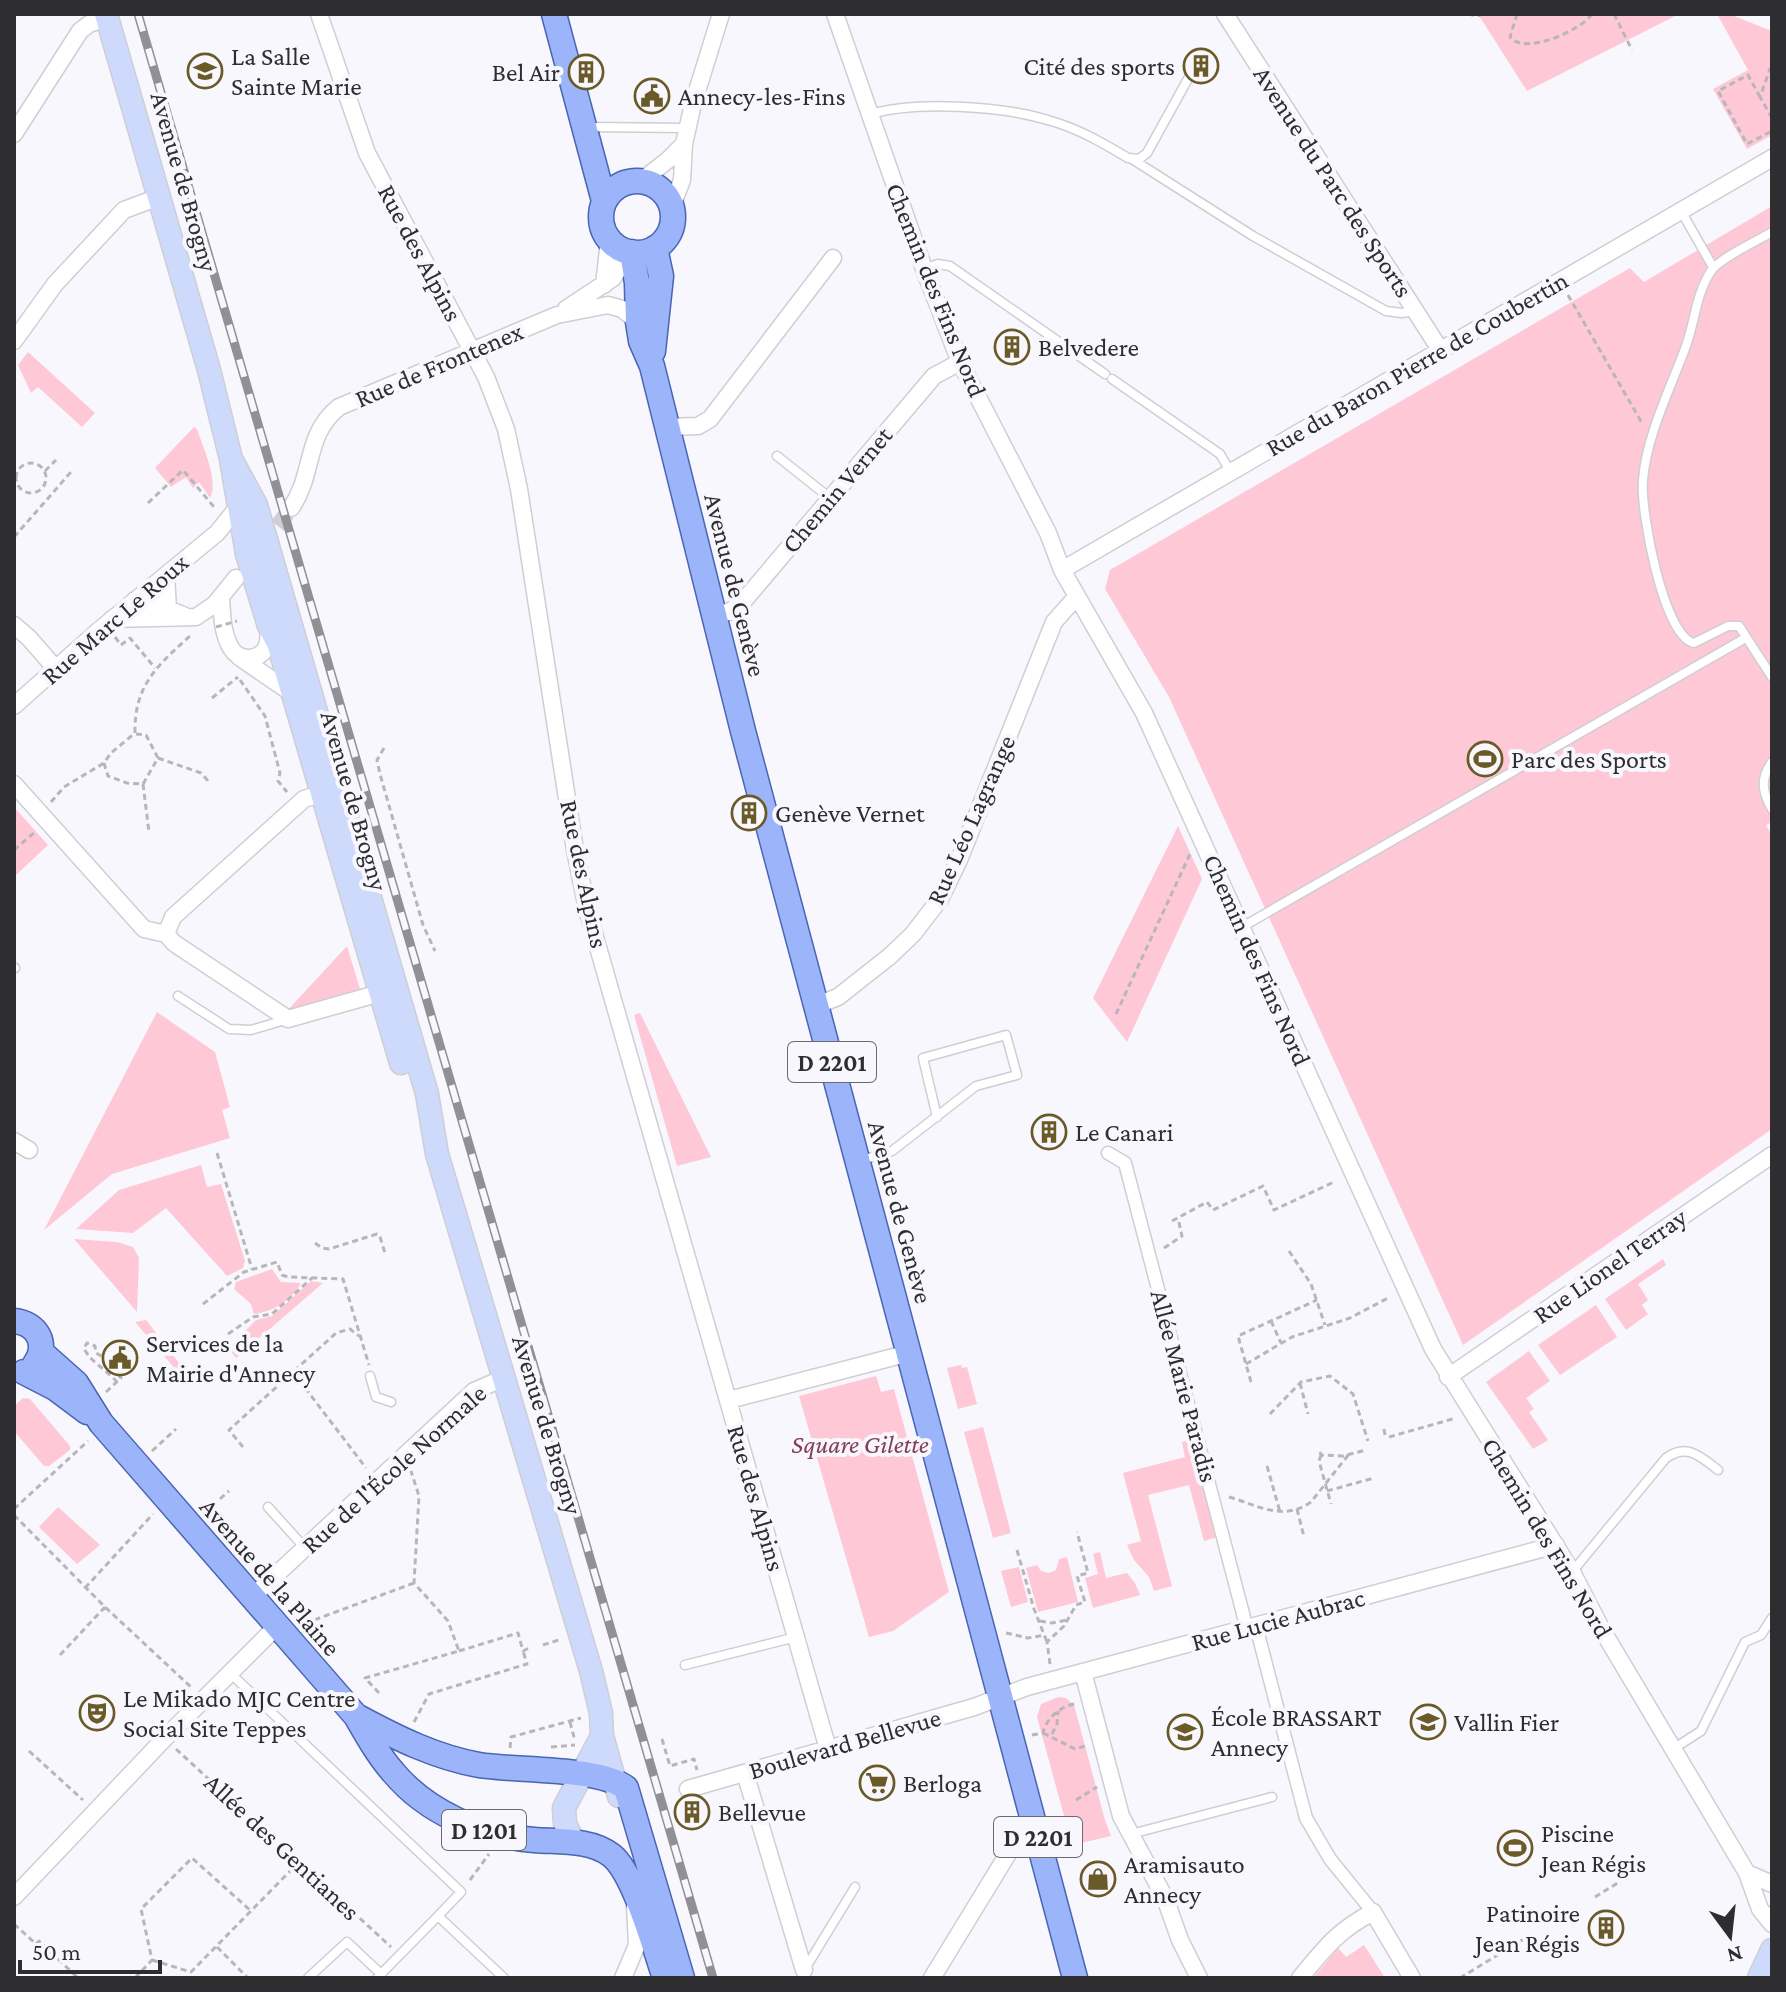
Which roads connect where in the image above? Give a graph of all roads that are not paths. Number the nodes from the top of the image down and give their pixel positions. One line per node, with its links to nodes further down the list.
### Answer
1 (319, 14): 28 (street, Rue des Alpins)
2 (554, 14): 11 (main road)
3 (721, 14): 10 (street)
4 (835, 14): 8 (street, Chemin des Fins Nord)
5 (1225, 14): 24 (street, Avenue du Parc des Sports)
6 (106, 16): 9 (street); 15 (main road, Avenue de Brogny)
7 (1189, 77): 13 (lane)
8 (868, 115): 13 (lane); 23 (street, Chemin des Fins Nord)
9 (14, 134)
10 (686, 136): 11 (lane); 14 (street); 17 (street)
11 (587, 137): 14 (main road); 16 (main road)
12 (1772, 158): 18 (street, Rue du Baron Pierre de Coubertin)
13 (1132, 159): 24 (lane)
14 (634, 181): 16 (main road); 17 (main road)
15 (159, 197): 27 (street); 34 (main road, Avenue de Brogny)
16 (604, 201): 20 (main road)
17 (672, 206): 20 (main road)
18 (1681, 211): 22 (lane); 29 (street, Rue du Baron Pierre de Coubertin)
19 (1772, 232): 22 (lane)
20 (631, 248): 25 (street, Rue de Frontenex); 26 (main road, Avenue de Genève); 31 (main road, Avenue de Genève / D 2201)
21 (833, 258): 32 (street)
22 (1713, 267): 55 (lane)
23 (924, 269): 30 (street, Chemin des Fins Nord); 35 (lane)
24 (1416, 310): 29 (street, Avenue du Parc des Sports)
25 (557, 315): 26 (street, Rue de Frontenex); 28 (street, Rue de Frontenex)
26 (638, 322): 31 (main road, Avenue de Genève)
27 (14, 341)
28 (473, 351): 37 (street, Rue de Frontenex); 80 (street, Rue des Alpins)
29 (1441, 351): 35 (street, Rue du Baron Pierre de Coubertin)
30 (960, 362): 36 (street, Chemin Vernet); 39 (street, Chemin des Fins Nord)
31 (652, 366): 32 (main road, Avenue de Genève / D 2201)
32 (666, 427): 47 (main road, Avenue de Genève / D 2201)
33 (777, 456): 36 (lane)
34 (231, 459): 38 (main road, Avenue de Brogny); 38 (street)
35 (1231, 472): 39 (street, Rue du Baron Pierre de Coubertin)
36 (831, 498): 47 (street, Chemin Vernet)
37 (291, 508)
38 (234, 515): 40 (main road, Avenue de Brogny); 40 (street); 41 (street, Rue Marc Le Roux); 50 (main road, Avenue de Brogny)
39 (1062, 570): 43 (street, Chemin des Fins Nord)
40 (276, 572): 58 (main road, Avenue de Brogny)
41 (166, 575): 45 (street, Rue Marc Le Roux); 46 (street)
42 (236, 578): 44 (street)
43 (1077, 596): 63 (street, Chemin des Fins Nord); 67 (street, Rue Léo Lagrange)
44 (221, 597): 49 (street); 53 (street)
45 (135, 600): 46 (street); 51 (street, Rue Marc Le Roux)
46 (168, 609): 49 (street)
47 (713, 613): 67 (main road, Avenue de Genève / D 2201)
48 (14, 625): 54 (street)
49 (193, 625): 51 (street)
50 (269, 626): 53 (street); 56 (main road, Avenue de Brogny)
51 (113, 627): 54 (street, Rue Marc Le Roux)
52 (1742, 640): 63 (lane)
53 (242, 665): 56 (street)
54 (56, 669): 57 (street, Rue Marc Le Roux)
55 (1772, 677)
56 (293, 694): 58 (main road); 61 (main road, Avenue de Brogny)
57 (14, 706)
58 (323, 740): 61 (main road, Avenue de Brogny)
59 (1772, 762): 62 (lane)
60 (14, 784): 64 (street)
61 (332, 795): 64 (street); 66 (main road, Avenue de Brogny)
62 (1772, 809)
63 (1242, 927): 78 (street, Chemin des Fins Nord)
64 (166, 934): 68 (street)
65 (178, 996): 68 (lane)
66 (390, 998): 68 (street); 79 (main road, Avenue de Brogny)
67 (817, 1005): 72 (main road, Avenue de Genève / D 2201)
68 (288, 1019)
69 (937, 1117): 69 (lane); 72 (lane)
70 (1108, 1153): 91 (street, Allée Marie Paradis)
71 (1772, 1155): 78 (street, Rue Lionel Terray)
72 (858, 1161): 75 (main road, Avenue de Genève / D 2201)
73 (14, 1321): 74 (main road, Avenue de la Plaine)
74 (41, 1352): 76 (main road); 82 (main road, Avenue de la Plaine)
75 (909, 1353): 80 (street); 96 (main road, Avenue de Genève / D 2201)
76 (19, 1373): 82 (main road, Avenue de la Plaine)
77 (370, 1376): 81 (lane)
78 (1448, 1377): 85 (street, Chemin des Fins Nord)
79 (504, 1378): 86 (street, Rue de l'École Normale); 97 (main road, Avenue de Brogny)
80 (729, 1400): 92 (street, Rue des Alpins)
81 (391, 1402)
82 (96, 1431): 88 (main road, Avenue de la Plaine / D 1201)
83 (1718, 1470): 87 (lane)
84 (268, 1507): 86 (lane)
85 (1556, 1545): 87 (street, Chemin des Fins Nord); 91 (street, Rue Lucie Aubrac)
86 (305, 1548): 88 (street, Rue de l'École Normale)
87 (1572, 1572): 101 (street, Chemin des Fins Nord)
88 (251, 1598): 90 (main road, Avenue de la Plaine / D 1201)
89 (1772, 1618): 101 (lane)
90 (276, 1627): 94 (street); 98 (main road, Avenue de la Plaine / D 1201)
91 (1252, 1627): 95 (street, Rue Lucie Aubrac); 115 (street, Allée Marie Paradis)
92 (796, 1637): 93 (lane); 100 (street, Rue des Alpins)
93 (685, 1665)
94 (229, 1672): 114 (street); 116 (lane, Allée des Gentianes)
95 (1083, 1672): 96 (street, Rue Lucie Aubrac); 108 (street)
96 (1001, 1696): 100 (street, Boulevard Bellevue); 107 (main road, Avenue de Genève / D 2201)
97 (601, 1713): 99 (main road, Avenue de Brogny); 127 (main road, Avenue de Brogny)
98 (356, 1716): 103 (main road); 109 (main road, Avenue de la Plaine / D 1201)
99 (602, 1736): 103 (main road); 104 (main road, Avenue de Brogny)
100 (828, 1749): 102 (street, Boulevard Bellevue)
101 (1672, 1749): 110 (street, Chemin des Fins Nord)
102 (745, 1773): 105 (street, Boulevard Bellevue); 119 (street)
103 (582, 1774): 104 (main road); 109 (main road)
104 (620, 1785): 125 (main road, Avenue de Brogny); 126 (main road, Avenue de Brogny)
105 (688, 1789)
106 (1272, 1797): 108 (lane)
107 (1037, 1833): 128 (street); 129 (main road, Avenue de Genève / D 2201)
108 (1131, 1834): 130 (street)
109 (573, 1842): 113 (main road, Avenue de la Plaine / D 1201)
110 (1747, 1873): 111 (street); 117 (street, Chemin des Fins Nord)
111 (1772, 1884)
112 (855, 1887): 119 (lane)
113 (634, 1893): 123 (street, D 1201); 124 (main road, D 1201)
114 (14, 1897)
115 (1373, 1912): 131 (street); 132 (street)
116 (438, 1916): 120 (lane, Allée des Gentianes); 122 (lane)
117 (1772, 1924)
118 (1772, 1950): 133 (main road)
119 (804, 1970)
120 (379, 1976): 121 (lane, Allée des Gentianes)
121 (308, 1978)
122 (504, 1978)
123 (623, 1978)
124 (665, 1978)
125 (673, 1978)
126 (682, 1978)
127 (690, 1978)
128 (932, 1978)
129 (1075, 1978)
130 (1199, 1978)
131 (1300, 1978)
132 (1412, 1978)
133 (1759, 1978)

